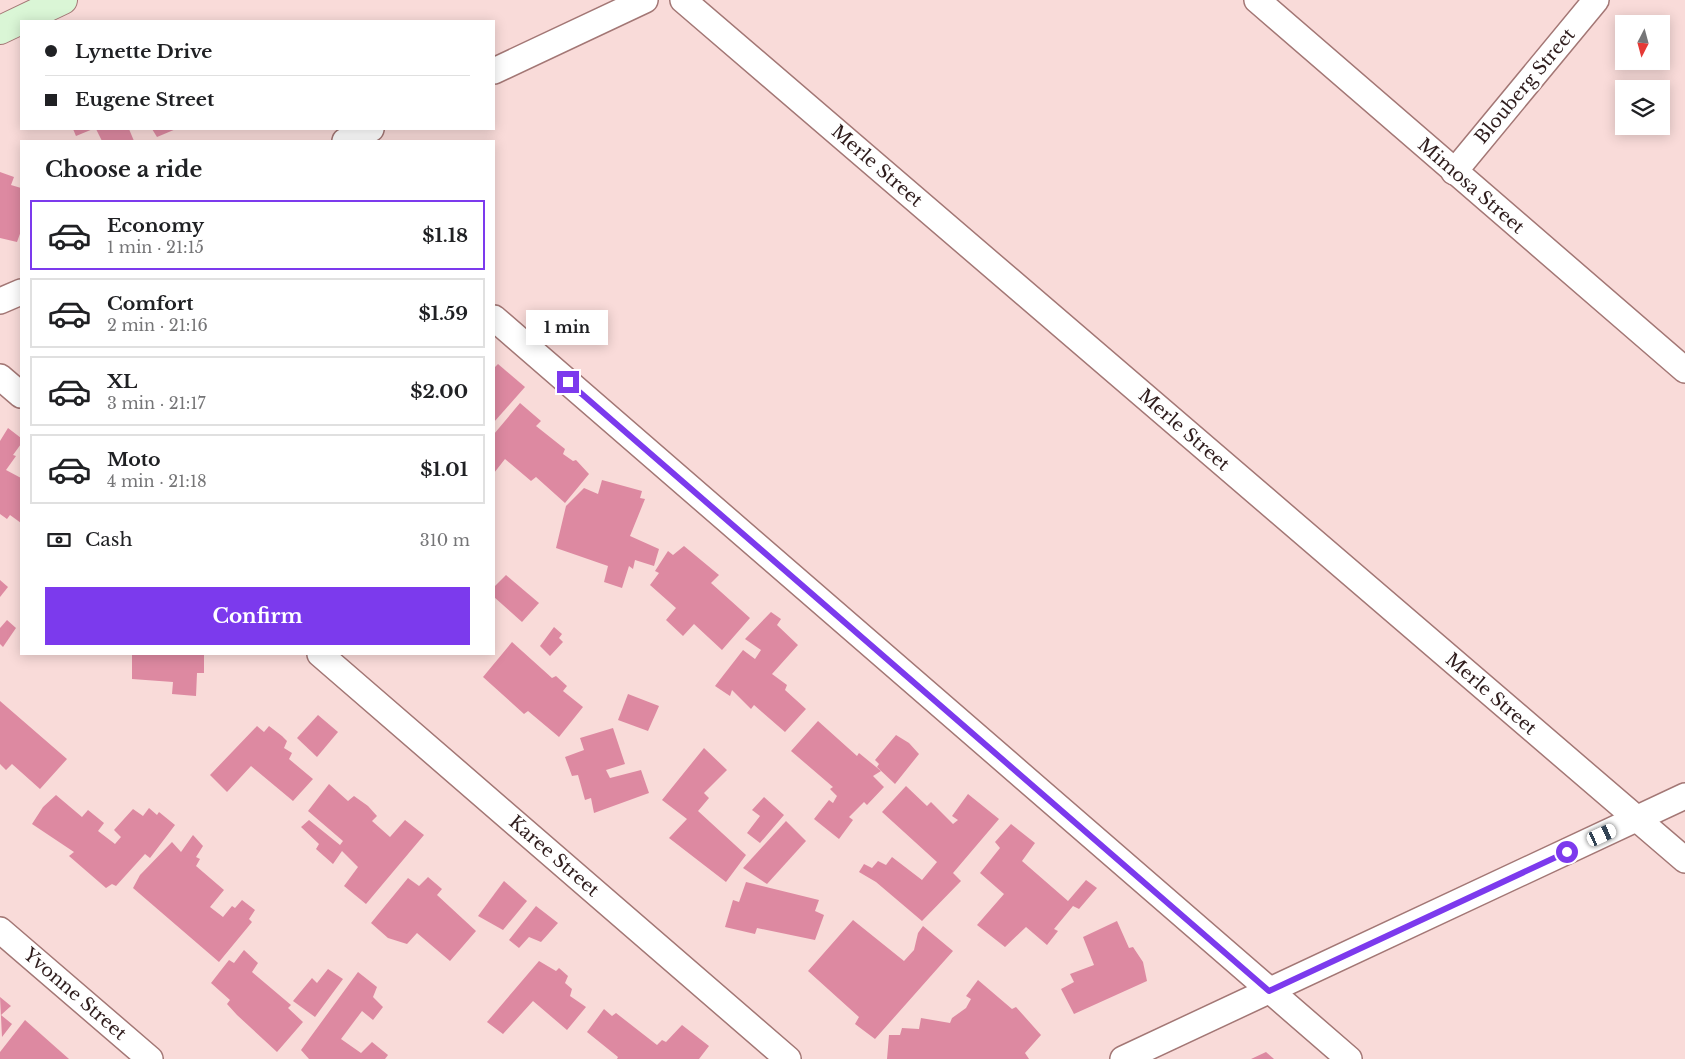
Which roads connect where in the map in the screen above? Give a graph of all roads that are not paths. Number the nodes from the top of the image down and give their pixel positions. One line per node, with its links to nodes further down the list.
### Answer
1 (63, 0): 7 (street)
2 (645, 0): 9 (street)
3 (683, 0): 21 (street, Merle Street)
4 (1257, 0): 12 (street, Mimosa Street)
5 (1596, 0): 12 (street, Blouberg Street)
6 (20, 20): 8 (street)
7 (21, 20)
8 (0, 30)
9 (495, 71)
10 (369, 130): 11 (street)
11 (347, 140)
12 (1454, 172): 16 (street, Mimosa Street)
13 (20, 292): 14 (street)
14 (0, 302)
15 (495, 319): 24 (street)
16 (1685, 370)
17 (0, 377): 18 (street)
18 (20, 394)
19 (321, 655): 26 (street, Karee Street)
20 (1685, 796): 21 (street)
21 (1637, 819): 22 (street, Merle Street); 24 (street)
22 (1685, 860)
23 (0, 930): 25 (street, Yvonne Street)
24 (1269, 991): 27 (street); 28 (street)
25 (150, 1059)
26 (788, 1059)
27 (1123, 1059)
28 (1349, 1059)

